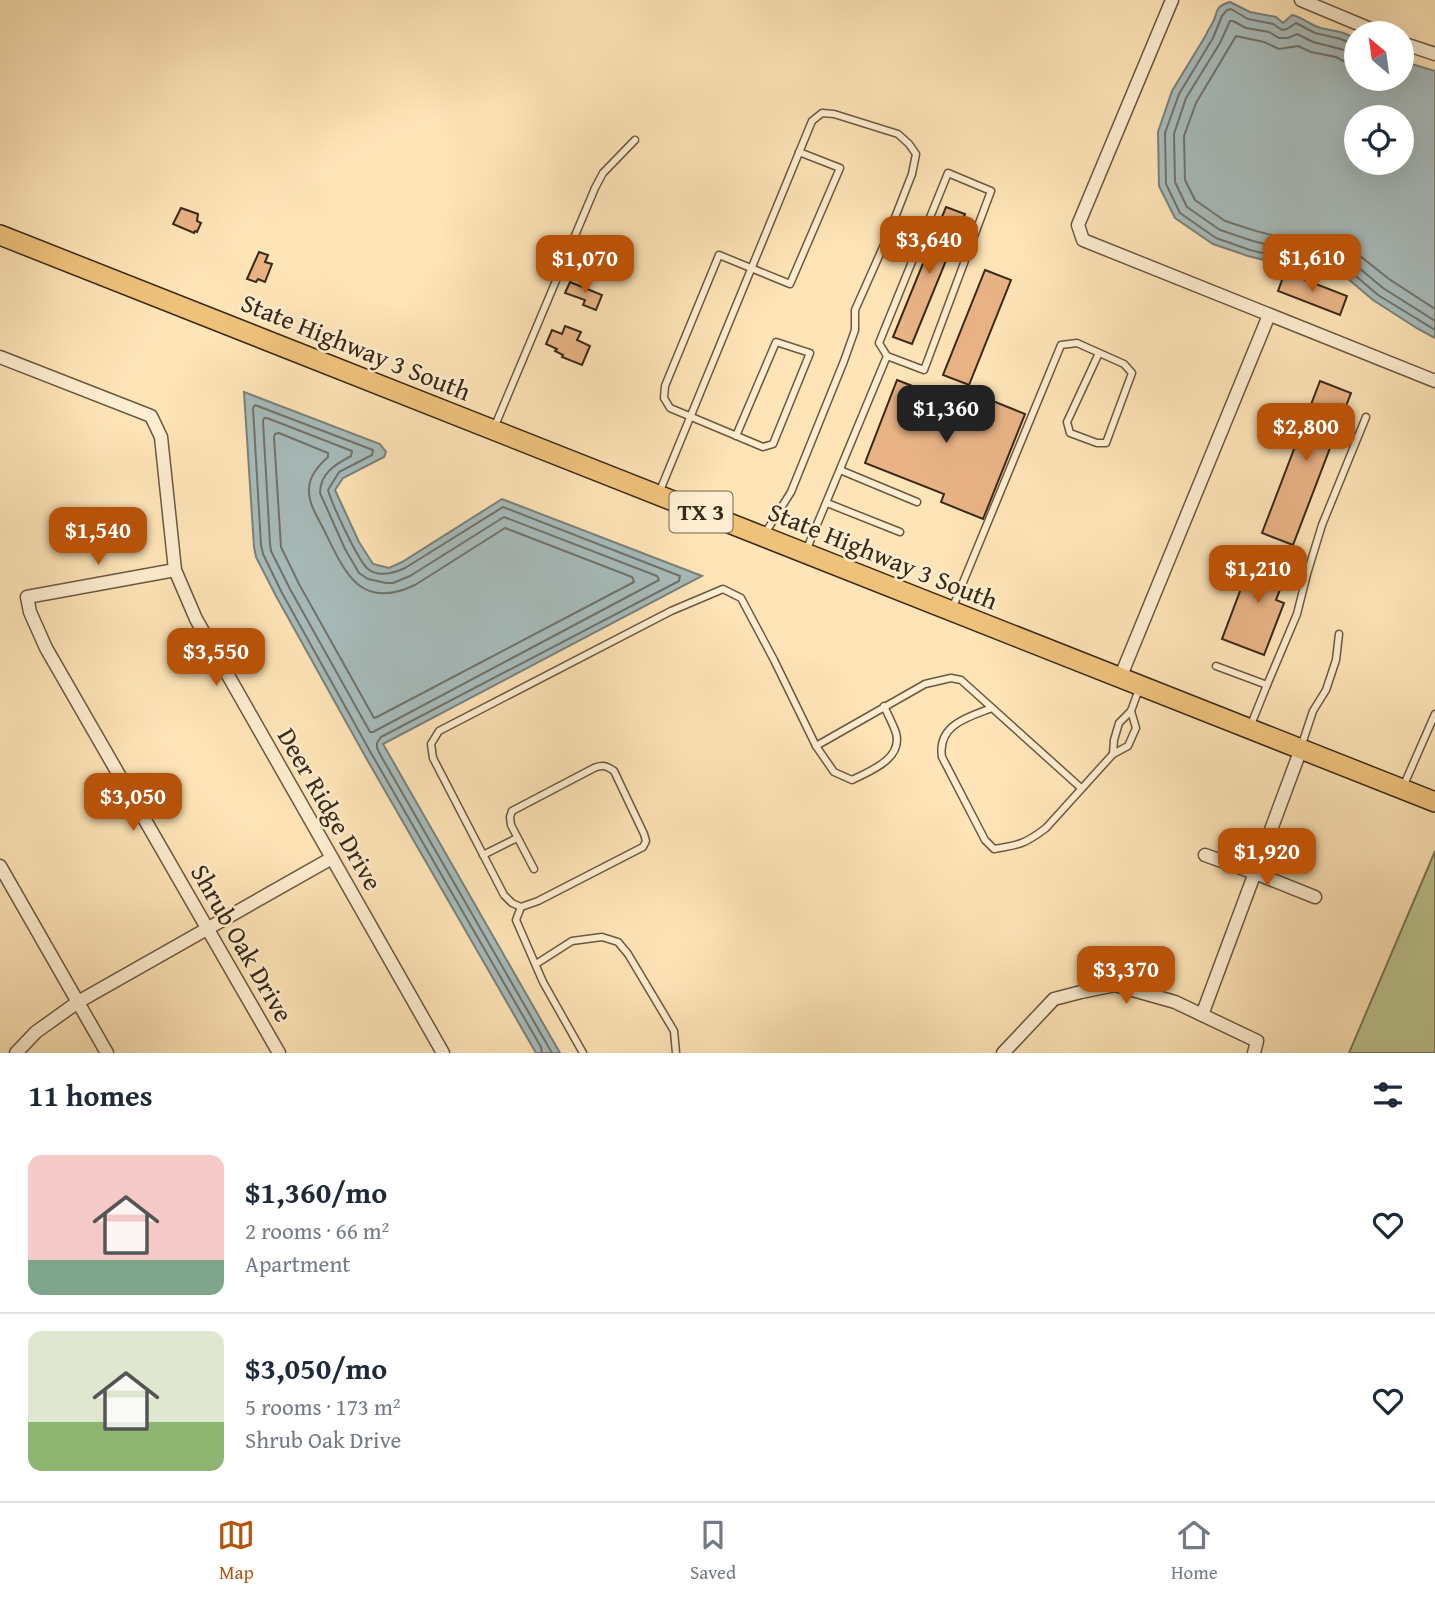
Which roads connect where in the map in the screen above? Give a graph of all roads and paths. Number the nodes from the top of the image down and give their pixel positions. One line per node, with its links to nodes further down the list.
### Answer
1 (1172, 0): 12 (street)
2 (1301, 0): 3 (street)
3 (1351, 21)
4 (1414, 47): 5 (street)
5 (1435, 54)
6 (635, 140): 19 (lane)
7 (799, 152): 8 (lane); 11 (lane); 11 (lane)
8 (894, 220)
9 (0, 235): 19 (main road, State Highway 3 South / TX 3)
10 (887, 238): 26 (lane)
11 (751, 269): 17 (lane); 17 (lane)
12 (1269, 316): 16 (street); 32 (street)
13 (1099, 353): 13 (lane); 29 (lane)
14 (887, 356): 14 (lane); 21 (lane)
15 (0, 357): 28 (street, Deer Ridge Drive)
16 (1435, 381)
17 (690, 417): 20 (lane); 22 (lane)
18 (1366, 417): 33 (lane)
19 (493, 430): 22 (main road, State Highway 3 South / TX 3)
20 (736, 436): 20 (lane)
21 (840, 470): 23 (lane); 24 (lane)
22 (658, 495): 26 (main road, State Highway 3 South / TX 3)
23 (917, 502)
24 (827, 503): 25 (lane); 27 (lane)
25 (900, 532)
26 (763, 536): 27 (main road, State Highway 3 South / TX 3)
27 (805, 553): 29 (main road, State Highway 3 South / TX 3)
28 (175, 570): 49 (street, Deer Ridge Drive); 55 (street, Shrub Oak Drive)
29 (951, 611): 32 (main road, State Highway 3 South / TX 3)
30 (1339, 634): 41 (lane)
31 (1216, 666): 33 (lane)
32 (1121, 678): 34 (main road, State Highway 3 South / TX 3)
33 (1267, 685): 39 (lane)
34 (1141, 686): 37 (lane); 39 (main road, State Highway 3 South / TX 3)
35 (884, 706): 36 (lane); 40 (lane); 40 (lane)
36 (992, 708): 43 (lane); 43 (lane)
37 (1131, 710): 42 (lane); 42 (lane)
38 (1435, 714): 44 (lane)
39 (1250, 729): 41 (main road, State Highway 3 South / TX 3)
40 (816, 746): 47 (lane)
41 (1301, 749): 44 (main road, State Highway 3 South / TX 3); 52 (street)
42 (1113, 754): 43 (lane)
43 (1081, 788)
44 (1402, 789): 45 (main road, State Highway 3 South / TX 3)
45 (1435, 802)
46 (517, 838): 47 (lane); 51 (lane); 54 (lane)
47 (483, 855): 54 (lane)
48 (1205, 855): 52 (street)
49 (332, 858): 55 (street); 63 (street, Deer Ridge Drive)
50 (0, 866): 57 (street)
51 (534, 869)
52 (1255, 873): 53 (street); 58 (street)
53 (1315, 897)
54 (521, 906): 56 (lane)
55 (208, 929): 57 (street); 62 (street, Shrub Oak Drive)
56 (536, 964): 64 (lane); 65 (lane)
57 (78, 1002): 60 (street); 61 (street)
58 (1202, 1015): 59 (street); 66 (street)
59 (1256, 1047)
60 (16, 1053)
61 (107, 1053)
62 (279, 1053)
63 (443, 1053)
64 (583, 1053)
65 (676, 1053)
66 (1003, 1053)

